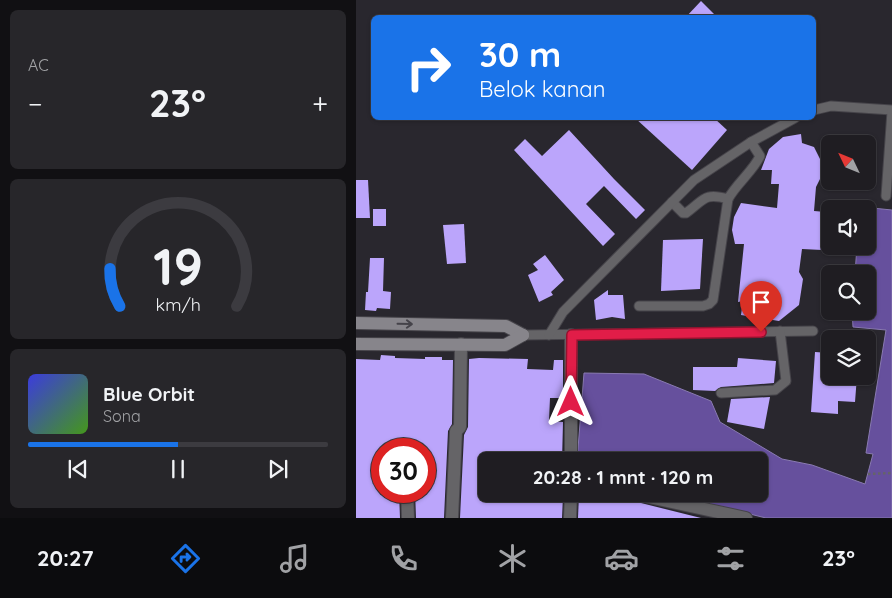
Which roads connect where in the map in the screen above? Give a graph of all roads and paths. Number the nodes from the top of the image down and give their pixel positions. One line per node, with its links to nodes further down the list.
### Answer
1 (816, 110): 2 (lane)
2 (892, 110): 5 (lane)
3 (791, 120): 4 (lane)
4 (751, 142): 6 (lane); 7 (lane)
5 (886, 196)
6 (728, 199): 7 (lane); 8 (lane)
7 (672, 202): 14 (lane)
8 (639, 306)
9 (356, 323): 10 (street, one-way to 10)
10 (506, 326): 13 (street); 18 (street)
11 (780, 331): 12 (lane); 15 (lane); 19 (lane)
12 (814, 331)
13 (523, 335): 14 (lane); 18 (street)
14 (549, 335): 15 (lane)
15 (572, 335): 20 (street)
16 (356, 344): 17 (street)
17 (461, 344): 18 (street); 27 (street)
18 (505, 345)
19 (720, 393)
20 (571, 452)
21 (892, 473): 22 (path)
22 (868, 474)
23 (571, 502): 28 (street)
24 (673, 502): 29 (street)
25 (407, 503): 26 (street)
26 (408, 518)
27 (452, 518)
28 (570, 518)
29 (746, 518)

